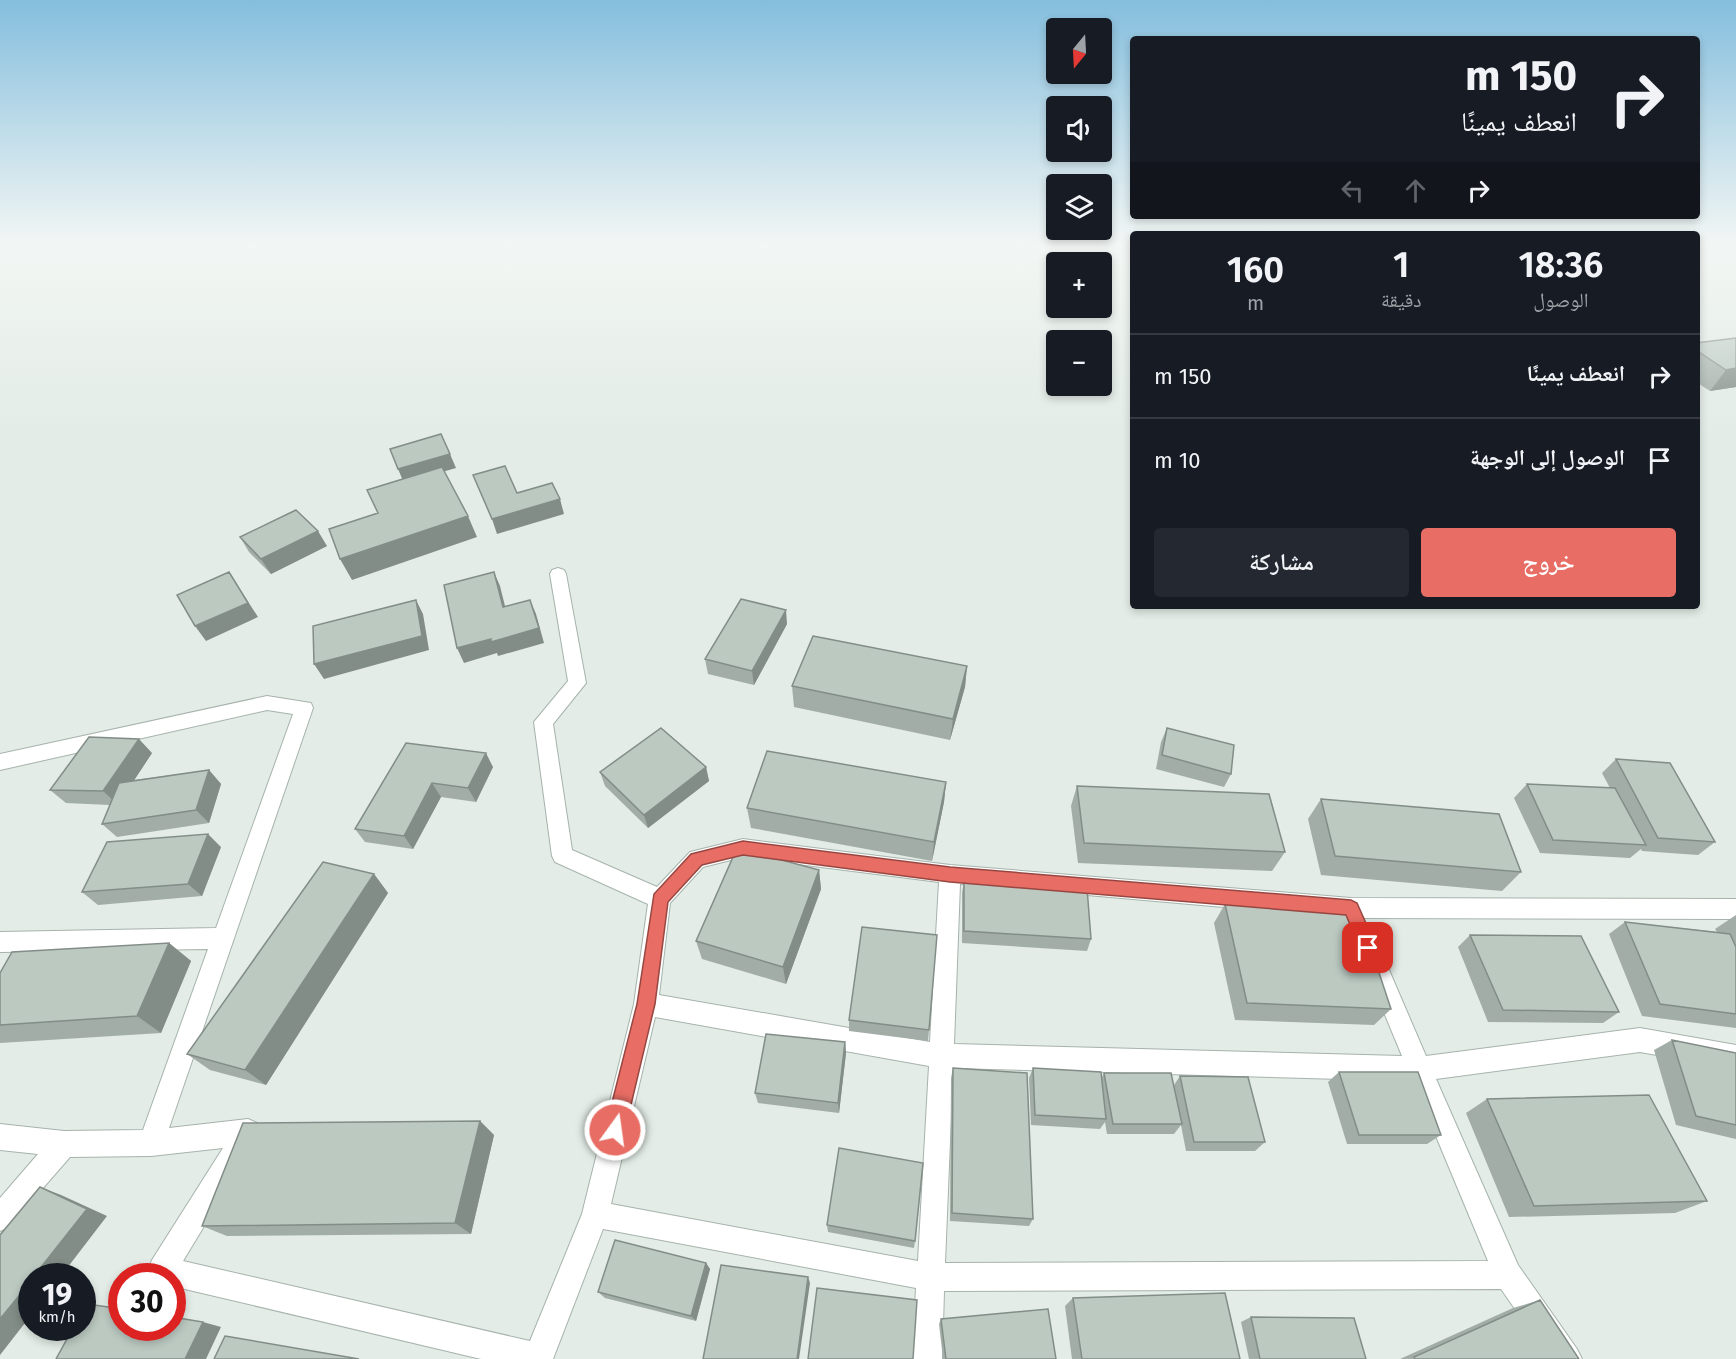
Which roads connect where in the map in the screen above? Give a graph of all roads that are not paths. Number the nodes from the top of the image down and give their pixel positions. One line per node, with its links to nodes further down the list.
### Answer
1 (558, 574): 4 (street)
2 (0, 762): 7 (street)
3 (950, 874): 4 (street); 6 (street); 10 (street)
4 (660, 899): 9 (street)
5 (1736, 909): 6 (street)
6 (1359, 926): 12 (street)
7 (223, 938): 8 (street); 14 (street)
8 (0, 942)
9 (646, 1004): 10 (street); 16 (street)
10 (942, 1056): 12 (street); 19 (street)
11 (1736, 1057): 12 (street)
12 (1419, 1069): 18 (street)
13 (0, 1137): 15 (street)
14 (151, 1143): 15 (street); 20 (street)
15 (64, 1144): 17 (street)
16 (594, 1214): 19 (street); 20 (street)
17 (0, 1218)
18 (1508, 1275): 19 (street); 22 (street)
19 (931, 1277): 21 (street)
20 (538, 1358)
21 (927, 1359)
22 (1567, 1359)

